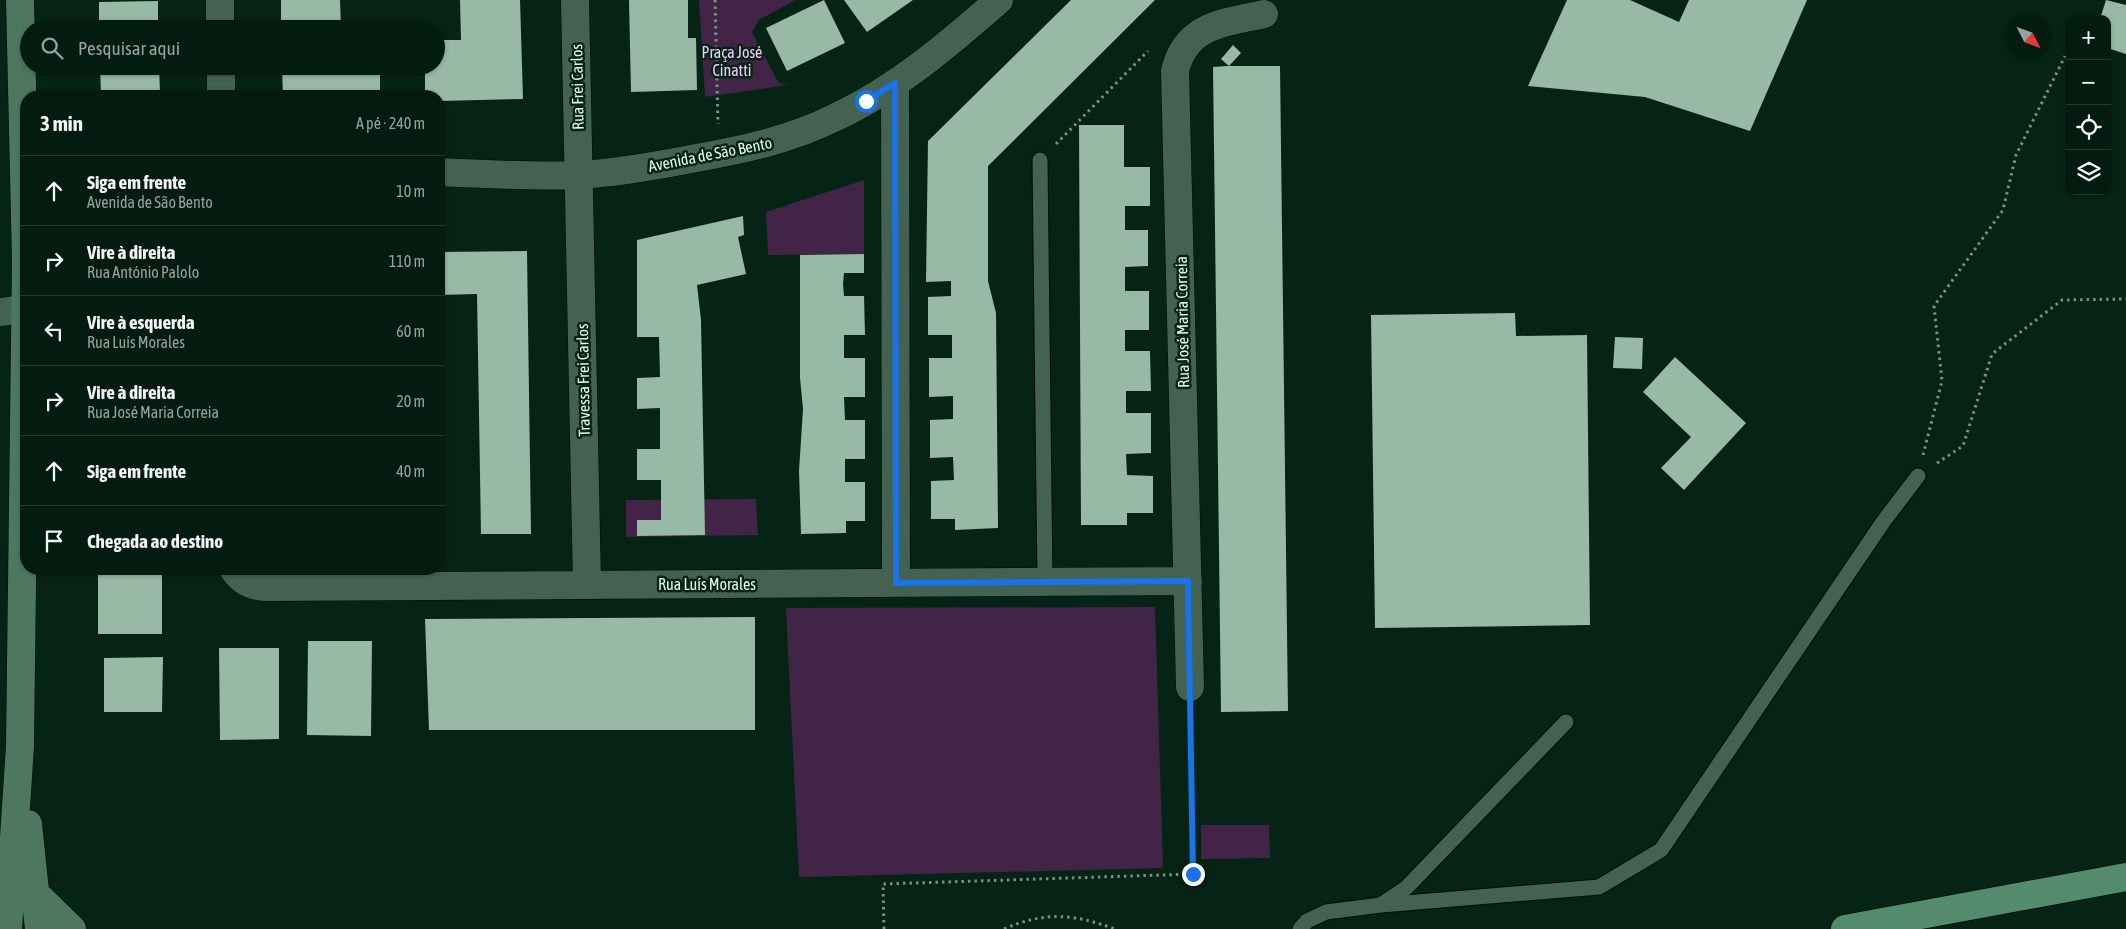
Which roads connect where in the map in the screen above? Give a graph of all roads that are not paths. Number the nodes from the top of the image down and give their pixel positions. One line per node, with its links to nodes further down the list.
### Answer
1 (20, 0): 6 (street)
2 (220, 0): 7 (street)
3 (575, 0): 15 (street, Rua Frei Carlos)
4 (998, 0): 10 (street, Avenida de São Bento)
5 (1264, 14): 20 (street, Rua José Maria Correia)
6 (21, 20)
7 (220, 20)
8 (22, 75): 11 (street)
9 (221, 75): 12 (street)
10 (895, 83): 15 (street, Avenida de São Bento); 22 (street)
11 (23, 90)
12 (221, 90)
13 (1040, 160): 21 (lane)
14 (445, 172): 15 (street, Avenida de São Bento)
15 (579, 175): 23 (street, Travessa Frei Carlos)
16 (20, 228): 17 (street)
17 (12, 310): 27 (street)
18 (1918, 476): 28 (lane)
19 (238, 575): 23 (street, Rua Luís Morales)
20 (1188, 581): 21 (street, Rua Luís Morales); 24 (street, Rua José Maria Correia)
21 (1045, 582): 22 (street, Rua Luís Morales)
22 (896, 583): 23 (street, Rua Luís Morales)
23 (587, 585)
24 (1190, 687)
25 (1566, 722): 28 (lane)
26 (2126, 877): 33 (main road)
27 (15, 896): 29 (street); 30 (street); 31 (street)
28 (1381, 905): 32 (lane)
29 (8, 929)
30 (39, 929)
31 (72, 929)
32 (1300, 929)
33 (1845, 929)

